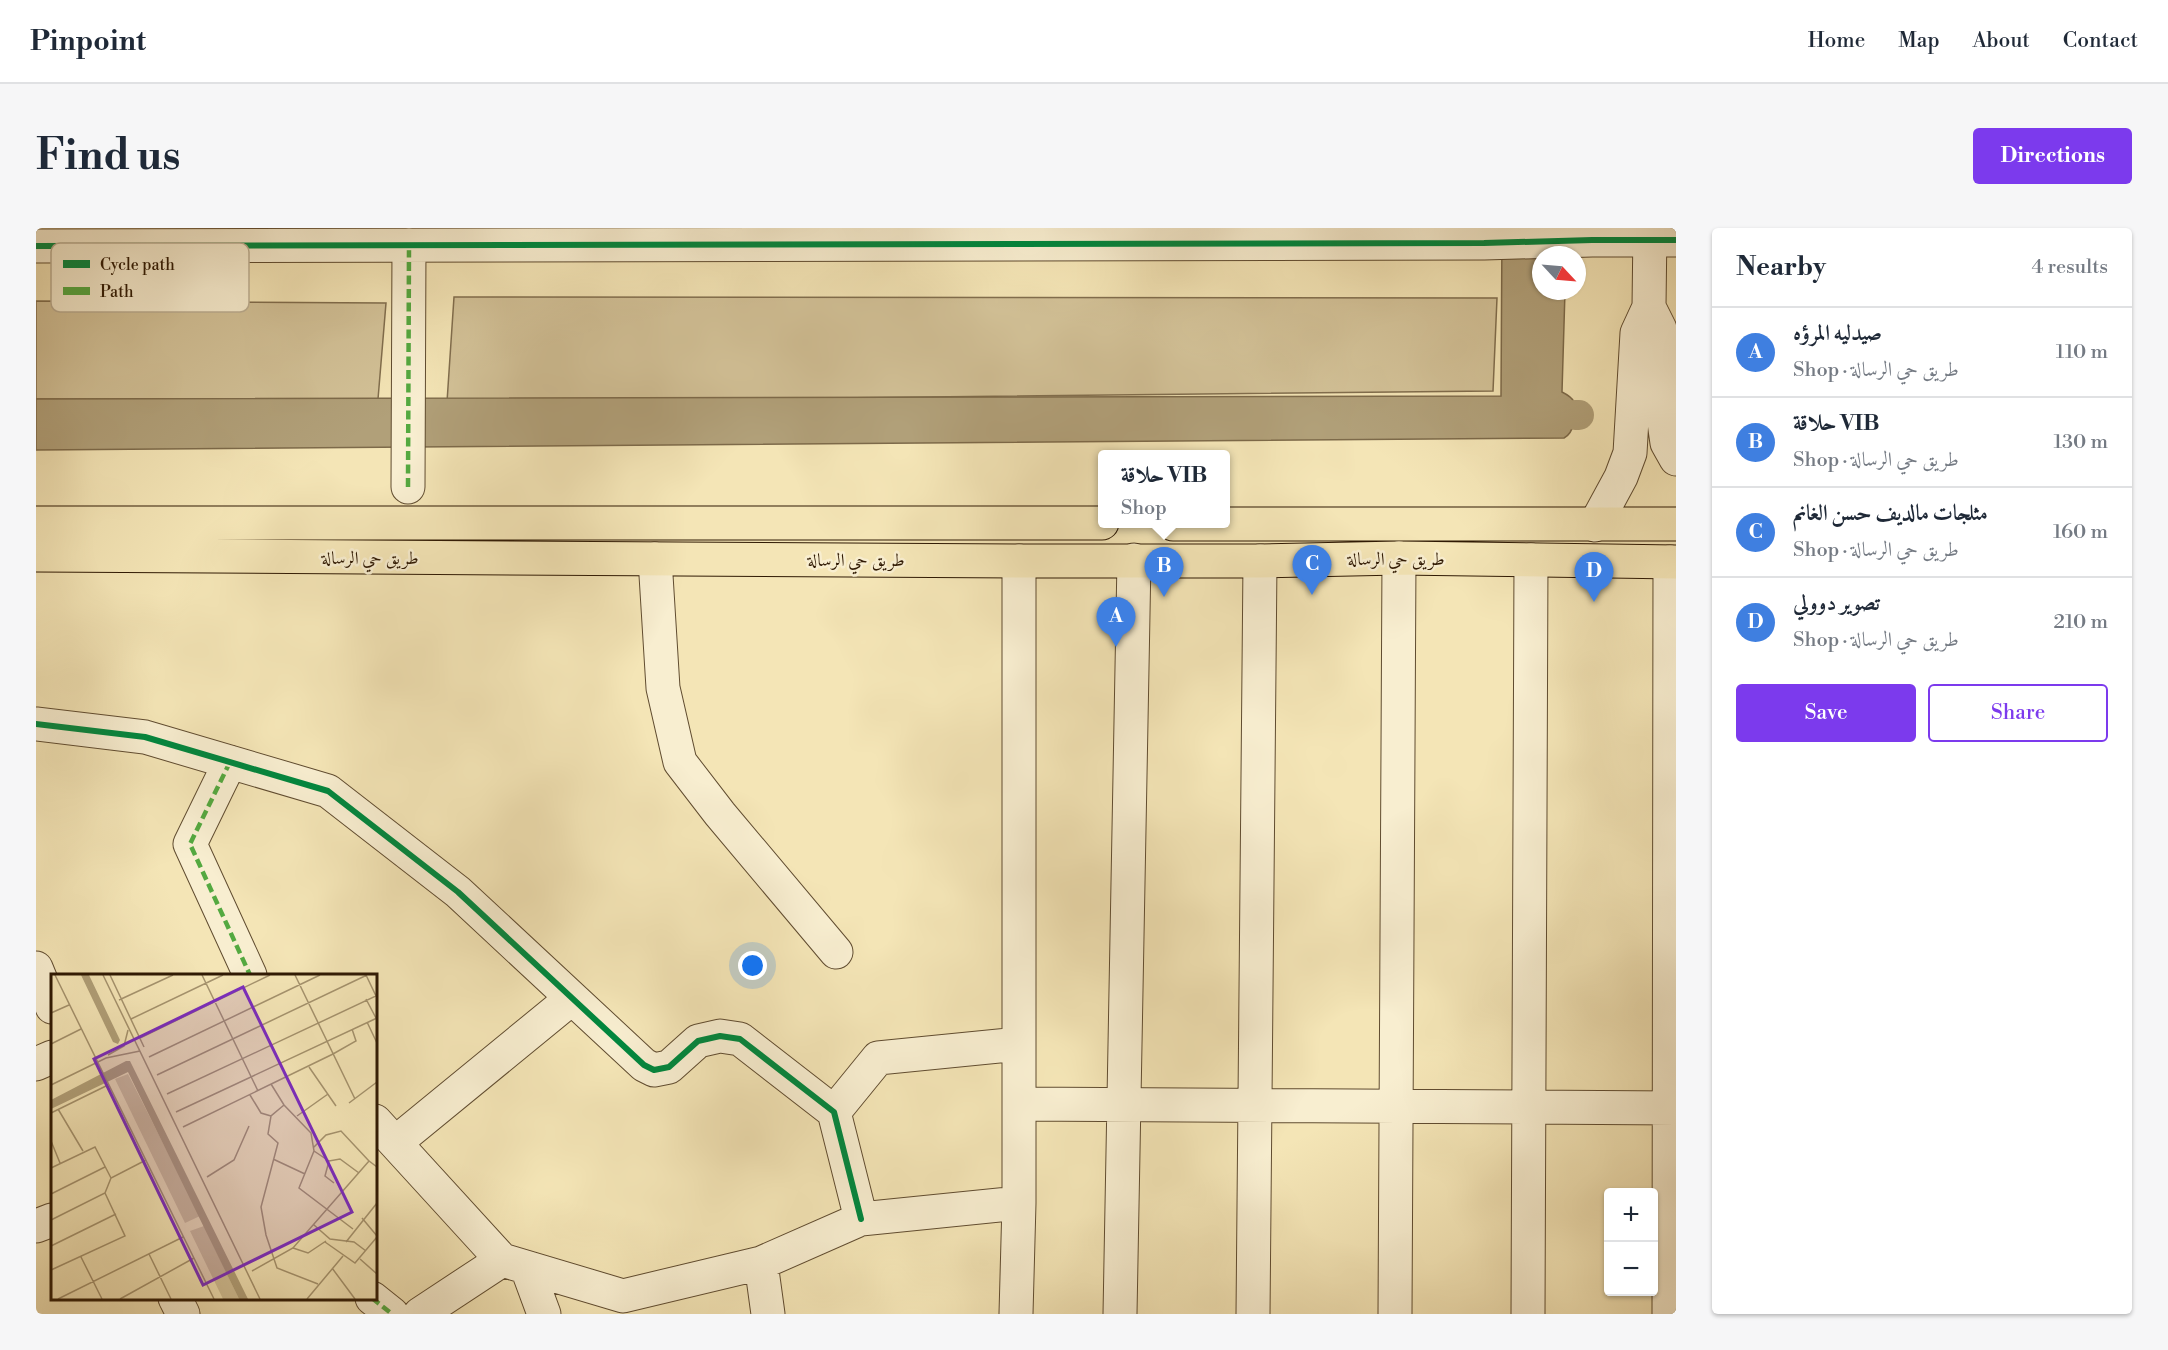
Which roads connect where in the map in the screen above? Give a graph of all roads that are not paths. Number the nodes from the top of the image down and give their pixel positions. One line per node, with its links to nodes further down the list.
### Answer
1 (933, 236): 5 (street); 8 (street)
2 (1658, 236): 5 (street); 10 (street)
3 (220, 237): 4 (street); 6 (street)
4 (371, 237): 8 (street)
5 (1488, 238)
6 (97, 243)
7 (51, 245): 9 (street)
8 (409, 245): 12 (street)
9 (36, 246)
10 (1649, 307): 11 (street); 19 (street)
11 (1676, 459)
12 (408, 487)
13 (411, 521): 15 (main road, طريق حي الرسالة); 16 (main road, طريق حي الرسالة); 22 (main road)
14 (36, 523): 15 (main road, طريق حي الرسالة)
15 (336, 523): 21 (main road)
16 (1098, 523)
17 (1230, 524): 19 (main road, طريق حي الرسالة)
18 (1676, 524): 19 (main road, طريق حي الرسالة)
19 (1595, 525)
20 (36, 555): 21 (main road, طريق حي الرسالة)
21 (337, 558): 22 (main road, طريق حي الرسالة)
22 (411, 558): 24 (main road, طريق حي الرسالة)
23 (1399, 558): 26 (main road, طريق حي الرسالة); 28 (main road, طريق حي الرسالة); 43 (street)
24 (655, 559): 27 (main road, طريق حي الرسالة); 32 (street)
25 (1134, 560): 27 (main road, طريق حي الرسالة); 28 (main road, طريق حي الرسالة); 41 (street)
26 (1531, 560): 29 (main road, طريق حي الرسالة); 44 (street)
27 (1019, 561): 37 (street)
28 (1260, 561): 42 (street)
29 (1673, 562): 45 (street)
30 (36, 724): 31 (street)
31 (230, 762): 34 (street); 35 (street)
32 (836, 952)
33 (36, 968): 36 (street)
34 (250, 974)
35 (572, 998): 46 (street); 47 (street)
36 (51, 1005)
37 (1019, 1044): 40 (street); 46 (street)
38 (51, 1057): 39 (street)
39 (36, 1064)
40 (1019, 1104): 41 (street); 48 (street)
41 (1124, 1105): 42 (street); 62 (street)
42 (1255, 1106): 43 (street); 63 (street)
43 (1396, 1107): 44 (street); 64 (street)
44 (1529, 1107): 45 (street); 65 (street)
45 (1672, 1108): 66 (street)
46 (834, 1112): 49 (street)
47 (385, 1132): 53 (street)
48 (1019, 1203): 49 (street); 61 (street)
49 (861, 1219): 52 (street)
50 (51, 1220): 51 (street)
51 (36, 1226)
52 (761, 1263): 53 (street); 60 (street)
53 (515, 1264): 58 (street); 59 (street)
54 (176, 1299): 56 (street)
55 (373, 1299): 57 (street)
56 (183, 1314)
57 (392, 1314)
58 (420, 1314)
59 (544, 1314)
60 (768, 1314)
61 (1016, 1314)
62 (1120, 1314)
63 (1253, 1314)
64 (1395, 1314)
65 (1528, 1314)
66 (1669, 1314)

